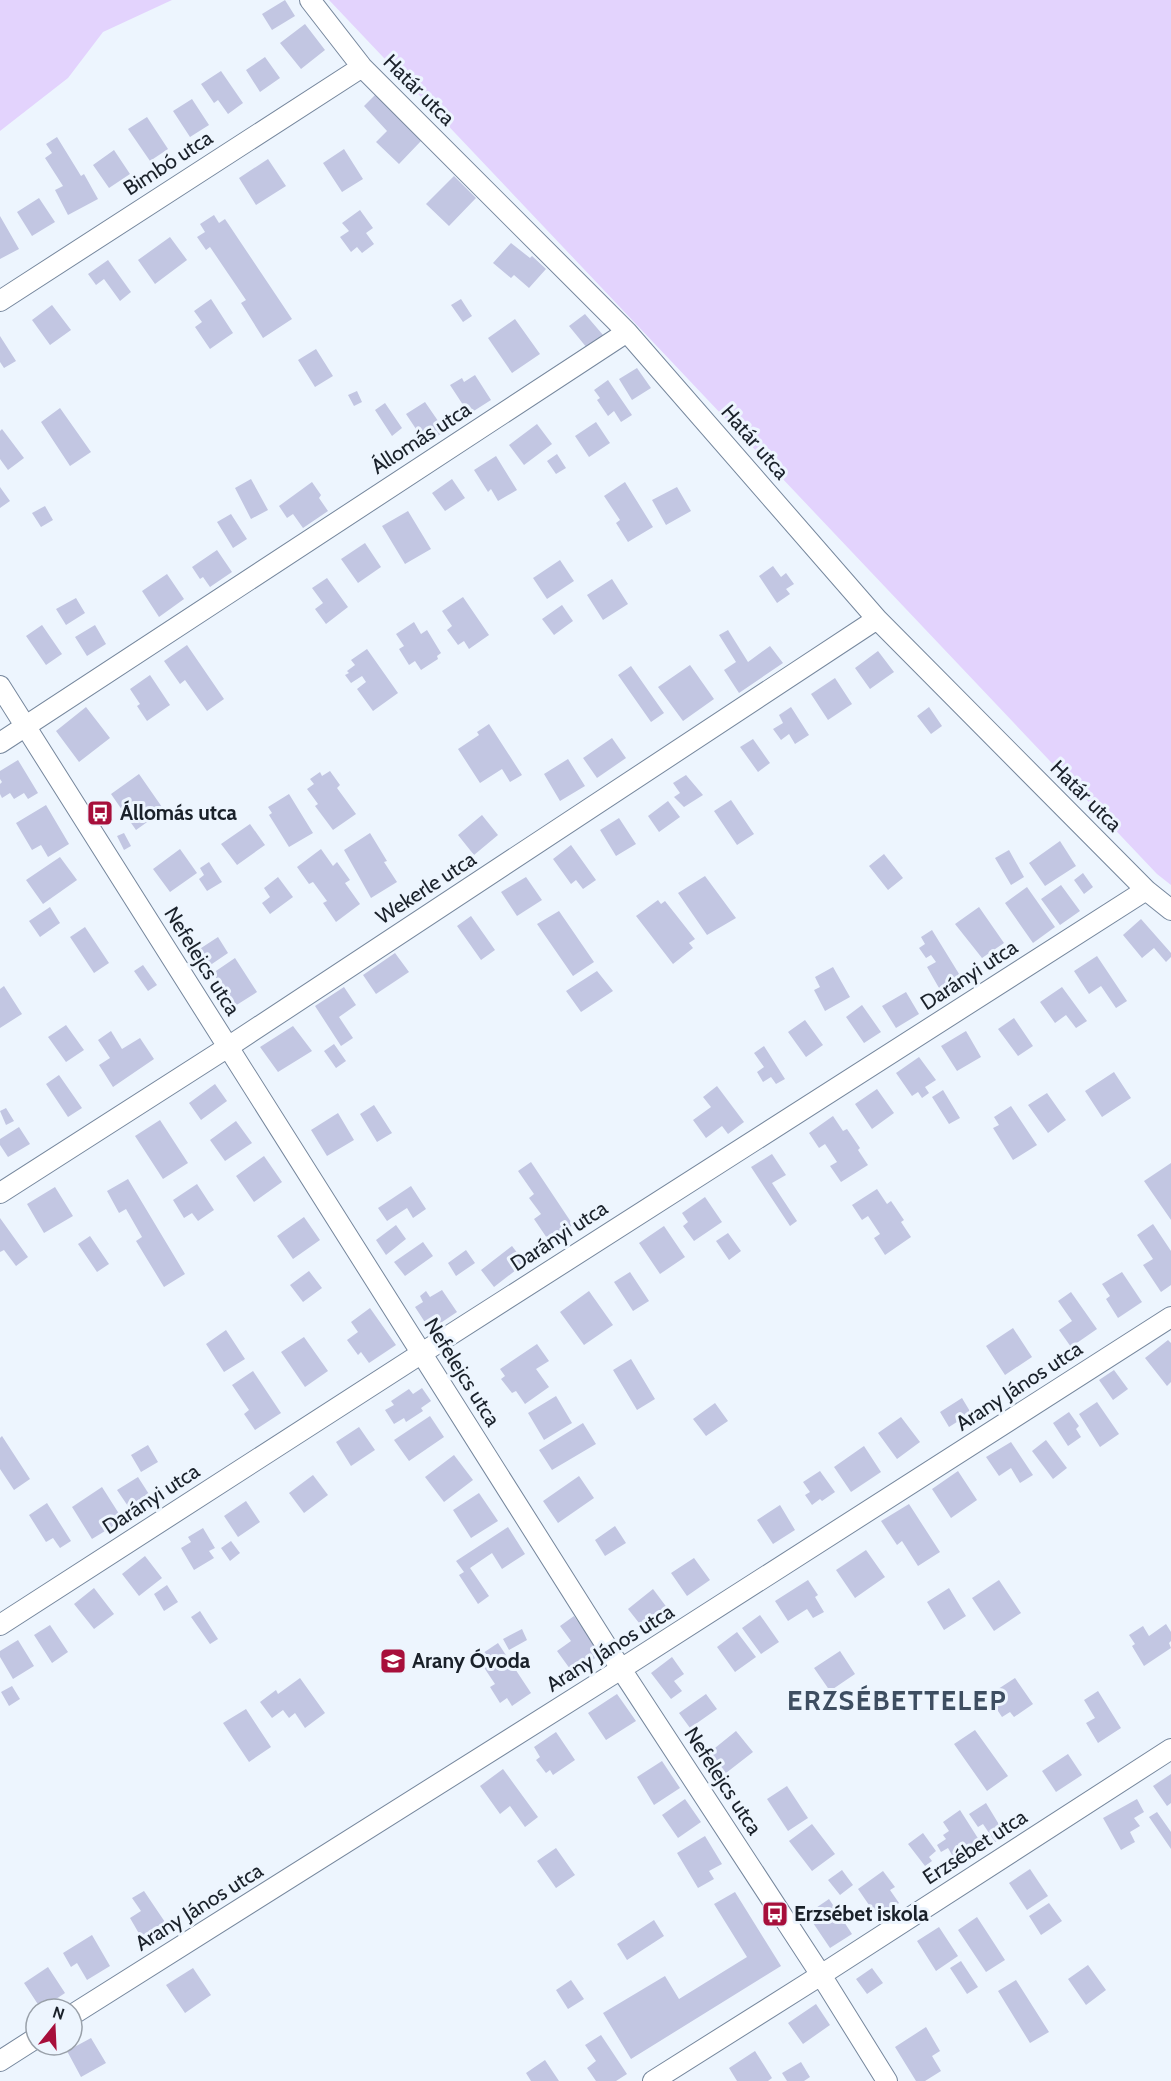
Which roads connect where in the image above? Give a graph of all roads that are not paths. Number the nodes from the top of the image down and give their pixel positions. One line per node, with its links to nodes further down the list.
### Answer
1 (310, 0): 2 (street, Határ utca)
2 (362, 67): 3 (street, Bimbó utca); 4 (street, Határ utca)
3 (0, 301)
4 (627, 332): 5 (street, Határ utca); 7 (street, Állomás utca)
5 (877, 619): 9 (street, Határ utca); 11 (street, Wekerle utca)
6 (0, 686): 7 (street, Nefelejcs utca)
7 (26, 727): 8 (street, Állomás utca); 11 (street, Nefelejcs utca)
8 (0, 743)
9 (1146, 890): 10 (street, Határ utca); 14 (street, Darányi utca)
10 (1171, 910)
11 (228, 1047): 12 (street, Wekerle utca); 14 (street, Nefelejcs utca)
12 (0, 1193)
13 (1171, 1317): 16 (street, Arany János utca)
14 (422, 1353): 15 (street, Darányi utca); 16 (street, Nefelejcs utca)
15 (0, 1625)
16 (621, 1669): 18 (street, Nefelejcs utca); 19 (street, Arany János utca)
17 (1171, 1749): 18 (street, Erzsébet utca)
18 (821, 1975): 22 (street, Erzsébet utca); 23 (street, Nefelejcs utca)
19 (84, 2007)
20 (24, 2046): 21 (street)
21 (0, 2061)
22 (653, 2081)
23 (887, 2081)

